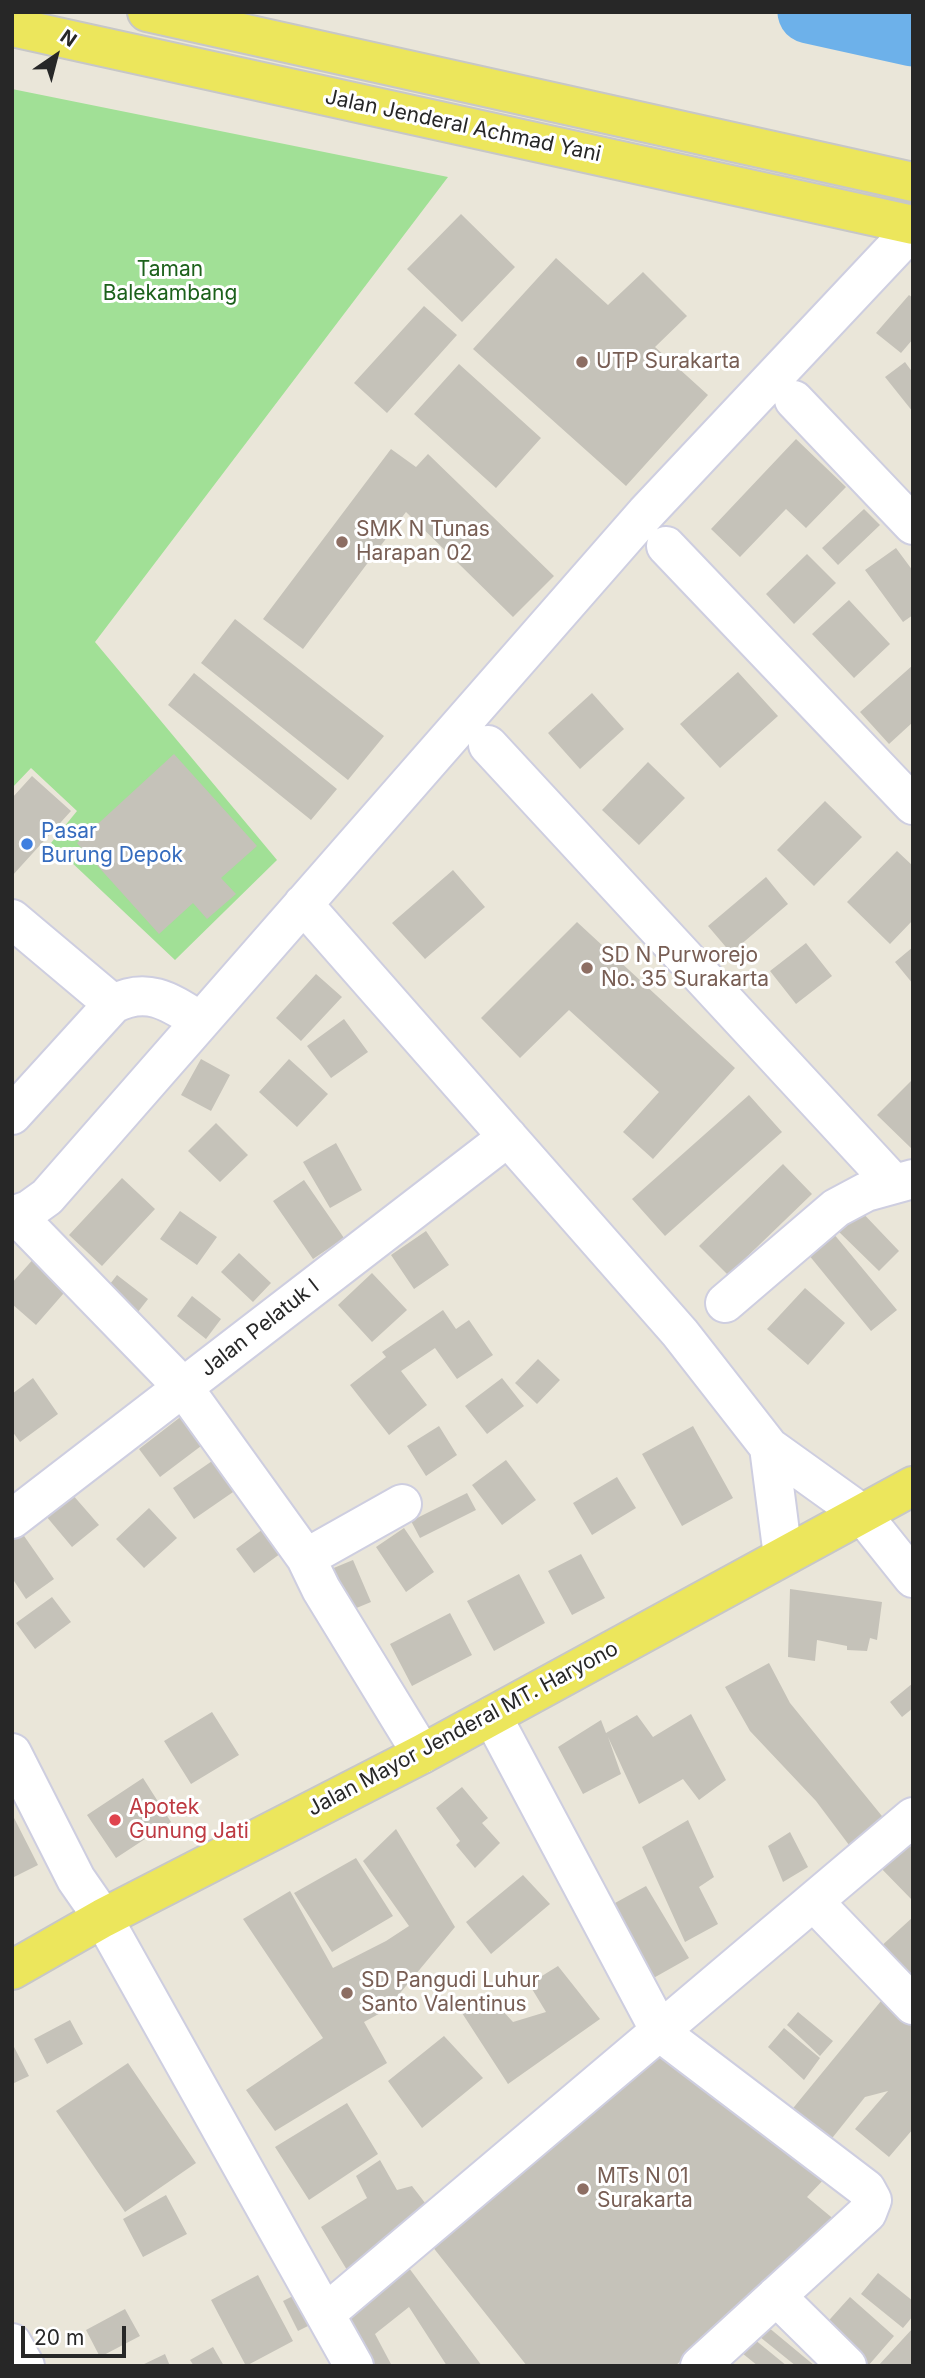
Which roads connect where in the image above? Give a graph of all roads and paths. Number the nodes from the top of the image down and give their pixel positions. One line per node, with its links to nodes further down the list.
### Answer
1 (152, 13): 3 (main road); 4 (main road, Jalan Jenderal Achmad Yani)
2 (12, 27): 3 (main road, Jalan Jenderal Achmad Yani)
3 (147, 57): 5 (main road, Jalan Jenderal Achmad Yani)
4 (913, 182)
5 (913, 227): 11 (street)
6 (793, 400): 7 (street)
7 (913, 525)
8 (666, 545): 10 (street)
9 (488, 745): 17 (street)
10 (913, 805)
11 (303, 904): 14 (street); 16 (street)
12 (12, 919): 13 (street)
13 (113, 1004): 14 (street); 15 (street)
14 (200, 1021): 18 (street)
15 (12, 1115)
16 (508, 1137): 20 (street, Jalan Pelatuk I); 21 (street)
17 (903, 1182): 19 (street)
18 (15, 1216): 20 (street)
19 (725, 1303)
20 (183, 1387): 25 (street, Jalan Pelatuk I); 27 (street)
21 (769, 1447): 24 (street); 26 (street)
22 (913, 1486): 24 (main road, Jalan Mayor Jenderal MT. Haryono)
23 (402, 1504): 27 (street)
24 (861, 1513): 26 (main road, Jalan Mayor Jenderal MT. Haryono); 28 (street)
25 (12, 1519)
26 (783, 1556): 29 (main road, Jalan Mayor Jenderal MT. Haryono)
27 (306, 1558): 31 (street)
28 (913, 1578)
29 (492, 1716): 31 (main road, Jalan Mayor Jenderal MT. Haryono); 37 (street)
30 (12, 1753): 34 (street)
31 (422, 1754): 34 (main road, Jalan Mayor Jenderal MT. Haryono)
32 (913, 1817): 33 (street)
33 (814, 1902): 36 (street); 37 (street)
34 (103, 1918): 35 (main road, Jalan Mayor Jenderal MT. Haryono); 39 (street)
35 (12, 1970)
36 (913, 2005)
37 (661, 2033): 38 (street); 39 (street)
38 (776, 2296): 43 (street); 44 (street)
39 (325, 2314): 42 (street)
40 (12, 2343): 41 (street)
41 (25, 2366)
42 (354, 2366)
43 (700, 2366)
44 (847, 2366)

